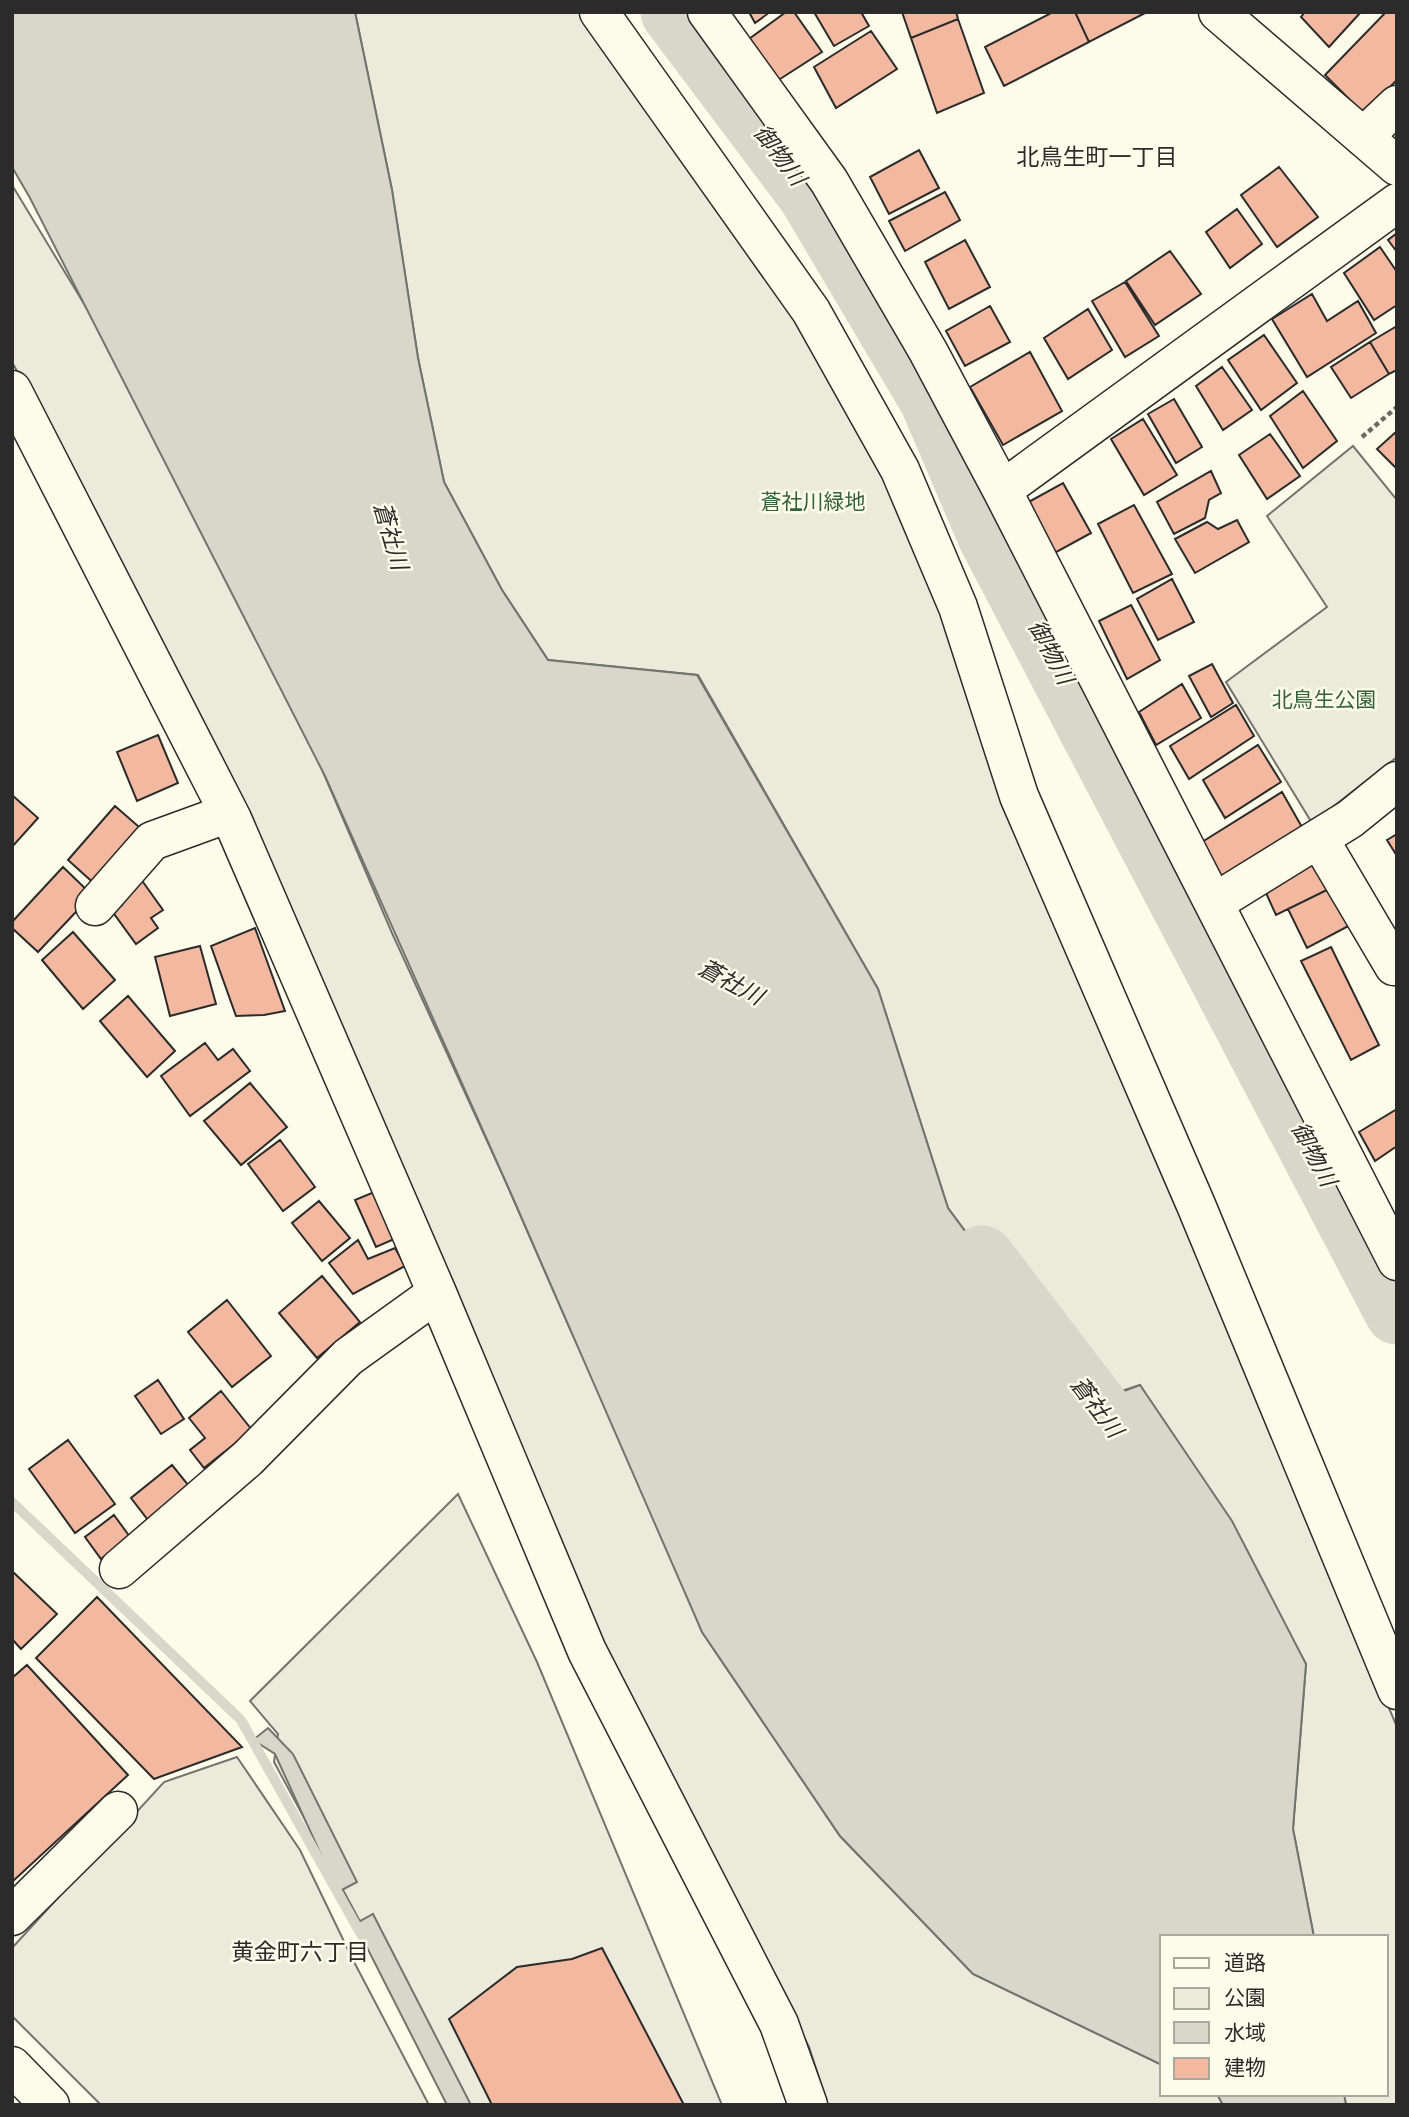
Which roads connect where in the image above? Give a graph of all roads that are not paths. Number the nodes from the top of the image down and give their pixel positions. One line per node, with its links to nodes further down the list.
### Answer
1 (599, 12): 19 (street)
2 (707, 12): 9 (street)
3 (1218, 12): 5 (street)
4 (1397, 104): 5 (street)
5 (1363, 137): 6 (street)
6 (1397, 166)
7 (1397, 203): 9 (street)
8 (14, 398): 11 (street)
9 (1002, 490): 13 (street)
10 (1397, 781): 12 (street)
11 (229, 813): 14 (street); 17 (street)
12 (1319, 839): 13 (street); 15 (street)
13 (1214, 903): 16 (street)
14 (95, 906)
15 (1397, 964)
16 (1396, 1257)
17 (437, 1293): 18 (street); 24 (street)
18 (118, 1569)
19 (1397, 1690)
20 (118, 1811): 21 (street)
21 (12, 1916)
22 (12, 2066): 23 (street)
23 (50, 2105)
24 (808, 2105)

